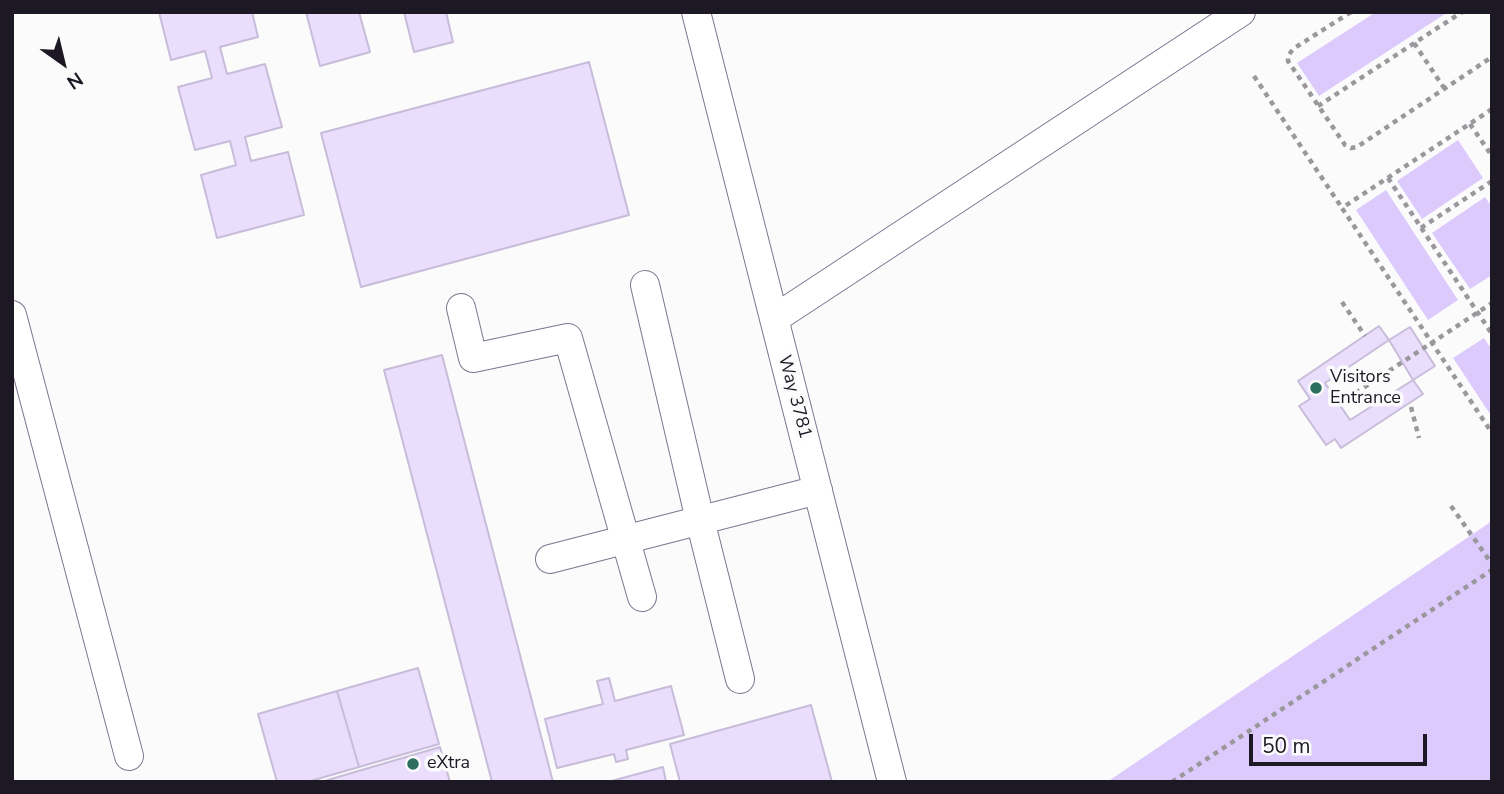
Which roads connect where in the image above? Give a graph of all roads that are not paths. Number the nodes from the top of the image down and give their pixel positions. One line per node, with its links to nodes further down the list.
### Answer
1 (696, 12): 6 (street, Way 3781)
2 (1241, 12): 6 (street)
3 (645, 285): 8 (street)
4 (461, 308): 9 (street)
5 (12, 315): 13 (street)
6 (774, 319): 7 (street, Way 3781)
7 (818, 490): 8 (street); 14 (street, Way 3781)
8 (701, 520): 9 (street); 12 (street)
9 (626, 539): 10 (street); 11 (street)
10 (550, 559)
11 (642, 597)
12 (740, 679)
13 (129, 756)
14 (892, 782)

